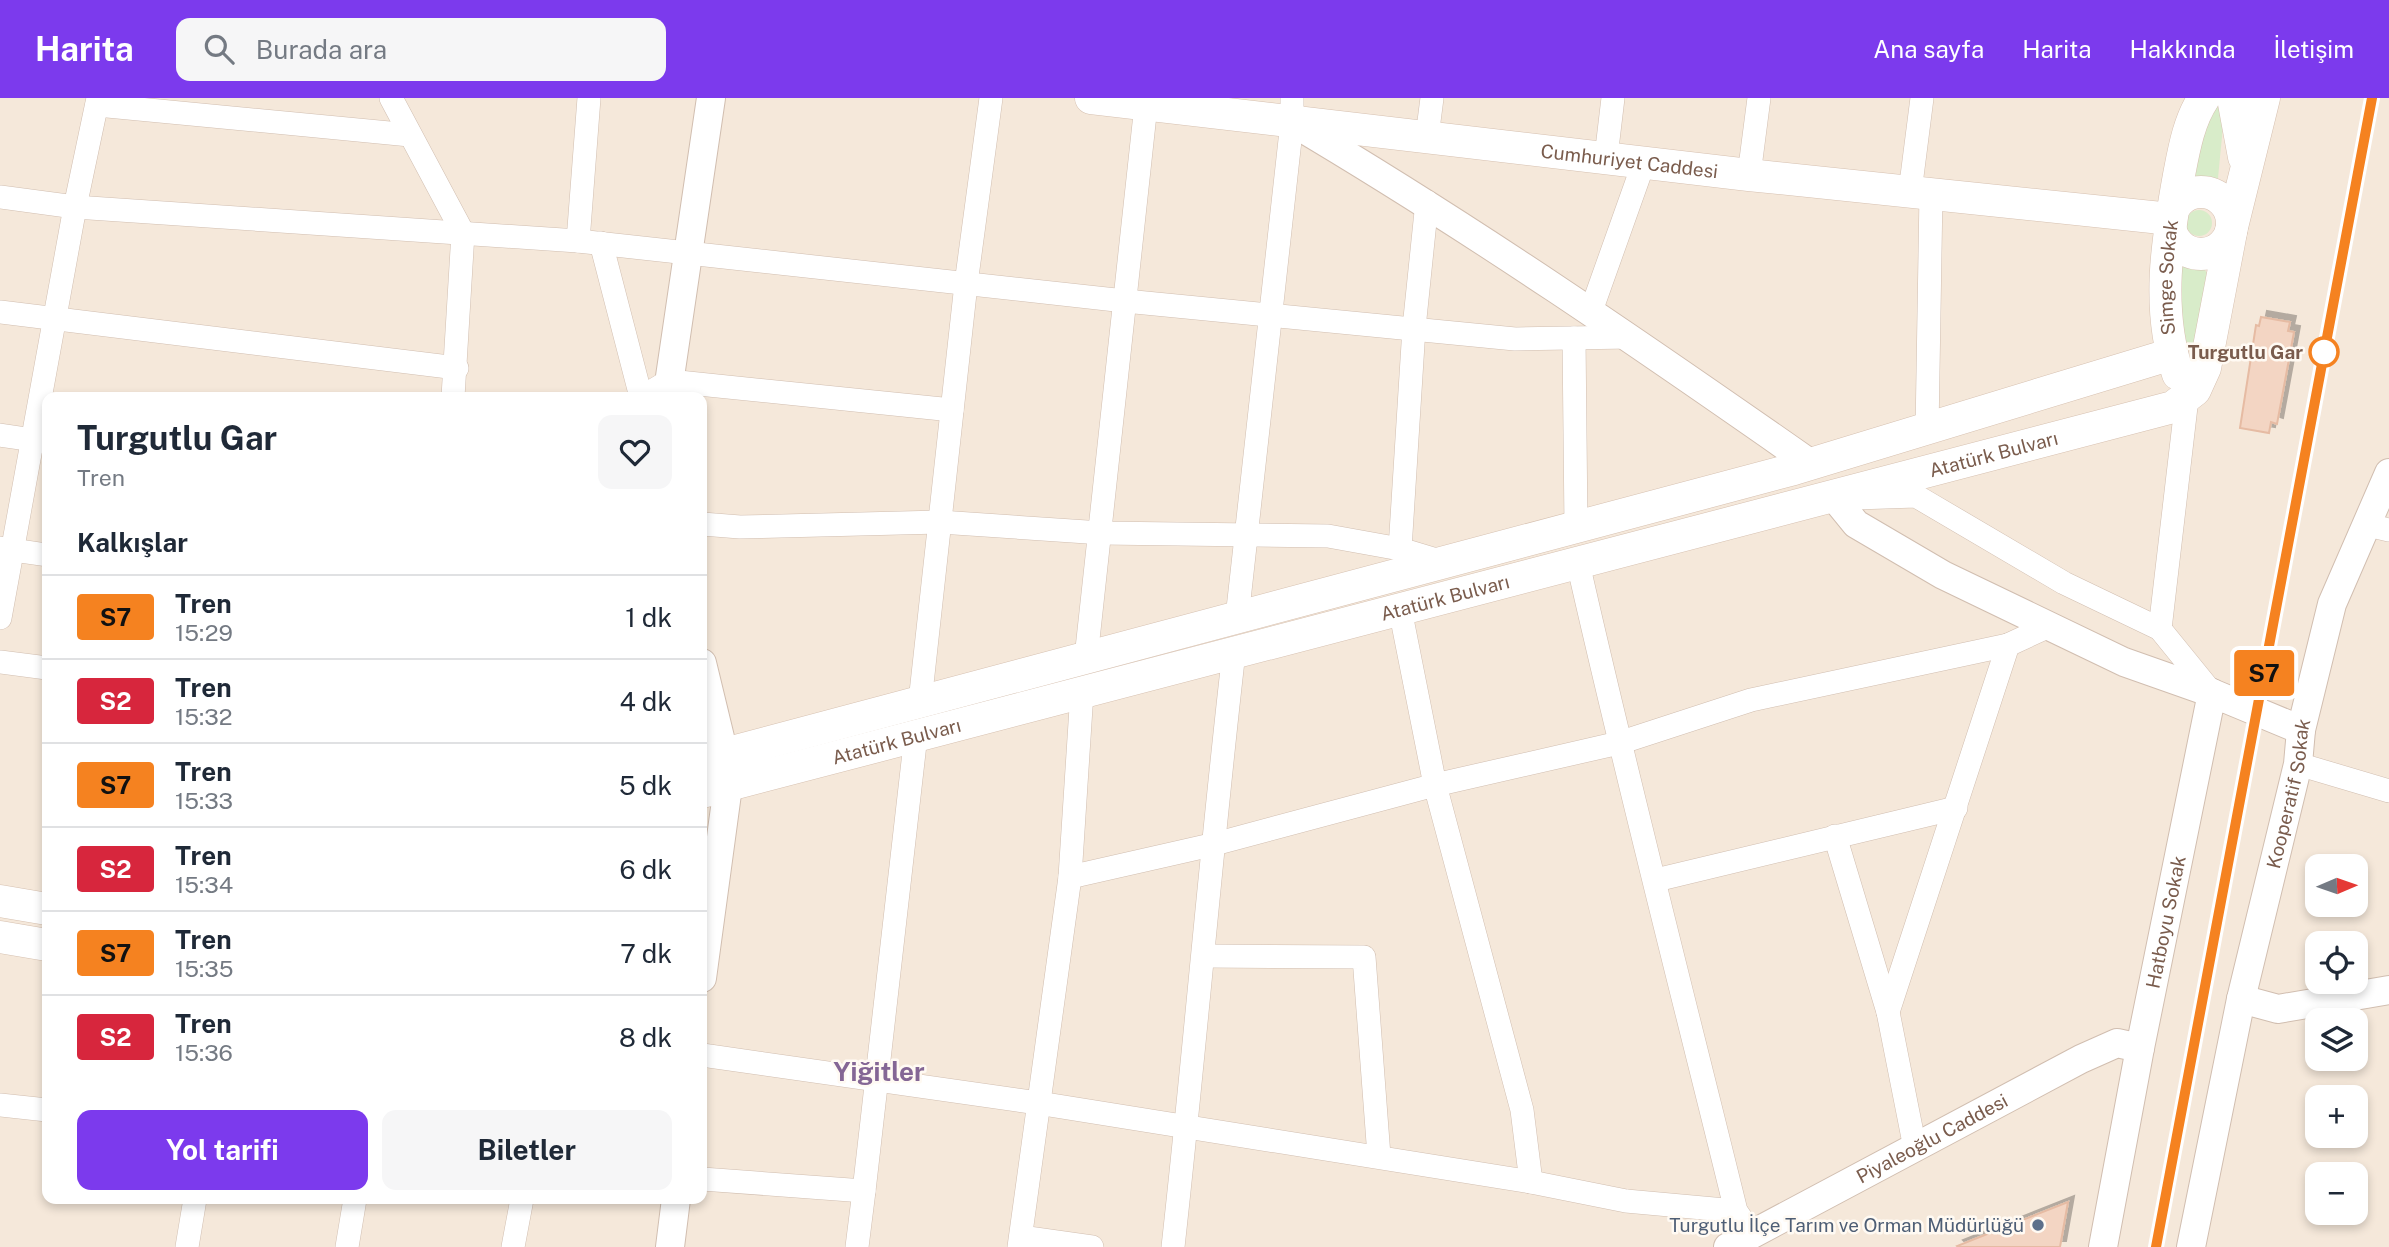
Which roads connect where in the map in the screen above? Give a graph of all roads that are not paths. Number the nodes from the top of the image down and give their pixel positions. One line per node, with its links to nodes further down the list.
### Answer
1 (391, 98): 16 (street)
2 (589, 98): 29 (street)
3 (711, 98): 30 (street)
4 (991, 98): 31 (street)
5 (1091, 98): 14 (main road, Cumhuriyet Caddesi)
6 (1432, 98): 17 (street)
7 (1613, 98): 18 (street)
8 (1759, 98): 21 (street)
9 (1922, 98): 22 (street)
10 (2204, 98): 26 (main road, Simge Sokak)
11 (2233, 98): 20 (main road)
12 (2264, 98): 20 (main road, Simge Sokak)
13 (97, 101): 16 (street); 25 (street)
14 (1146, 105): 15 (main road, Cumhuriyet Caddesi); 32 (street)
15 (1292, 110): 17 (main road, Cumhuriyet Caddesi); 24 (street); 35 (street)
16 (410, 135): 28 (street)
17 (1427, 137): 18 (main road, Cumhuriyet Caddesi)
18 (1606, 157): 19 (main road, Cumhuriyet Caddesi)
19 (1644, 162): 21 (main road, Cumhuriyet Caddesi); 33 (street)
20 (2247, 169): 27 (main road, Simge Sokak)
21 (1749, 175): 22 (main road, Cumhuriyet Caddesi)
22 (1921, 193): 26 (main road, Cumhuriyet Caddesi); 48 (street)
23 (0, 197): 25 (street)
24 (1427, 202): 33 (street); 37 (street)
25 (75, 206): 28 (street); 36 (street)
26 (2171, 219): 27 (main road); 27 (main road); 40 (main road, Simge Sokak)
27 (2232, 227): 46 (main road, Simge Sokak)
28 (463, 233): 29 (street); 41 (street)
29 (590, 242): 30 (street); 45 (street)
30 (687, 252): 31 (street); 42 (street)
31 (966, 284): 32 (street); 47 (street)
32 (1125, 301): 35 (street); 58 (street)
33 (1591, 311): 38 (street)
34 (0, 312): 36 (street)
35 (1271, 313): 37 (street); 59 (street)
36 (55, 320): 41 (street); 43 (street)
37 (1414, 328): 39 (street); 62 (street)
38 (1630, 337): 39 (street); 51 (street)
39 (1574, 338): 56 (street)
40 (2172, 354): 46 (main road, Simge Sokak); 48 (main road, Atatürk Bulvarı)
41 (457, 368): 44 (street)
42 (668, 389): 47 (street)
43 (46, 392)
44 (454, 392)
45 (639, 392)
46 (2187, 398): 53 (main road, Atatürk Bulvarı); 68 (street)
47 (952, 410): 54 (street)
48 (1927, 431): 51 (main road, Atatürk Bulvarı)
49 (0, 435): 50 (street)
50 (40, 442): 60 (street)
51 (1811, 464): 56 (main road, Atatürk Bulvarı)
52 (2389, 472): 57 (street, Kooperatif Sokak)
53 (1834, 497): 63 (main road, Atatürk Bulvarı); 67 (street); 68 (street)
54 (940, 522): 55 (street); 58 (street); 76 (street)
55 (707, 524)
56 (1576, 527): 62 (main road, Atatürk Bulvarı); 63 (main road)
57 (2378, 527): 78 (street, Kooperatif Sokak)
58 (1102, 533): 59 (street); 71 (street)
59 (1248, 534): 62 (street); 66 (street)
60 (6, 549): 61 (street); 65 (street)
61 (42, 554)
62 (1401, 561): 64 (main road); 66 (main road, Atatürk Bulvarı)
63 (1578, 563): 64 (main road, Atatürk Bulvarı); 80 (street)
64 (1400, 609): 70 (main road, Atatürk Bulvarı); 83 (street)
65 (0, 618)
66 (1237, 618): 70 (main road); 71 (main road, Atatürk Bulvarı)
67 (2049, 626): 69 (street); 75 (street)
68 (2160, 629): 75 (street)
69 (2008, 645): 80 (street); 86 (street)
70 (1234, 652): 74 (main road, Atatürk Bulvarı); 88 (street)
71 (1086, 658): 74 (main road); 76 (main road, Atatürk Bulvarı)
72 (0, 662): 73 (street)
73 (42, 667)
74 (1082, 692): 79 (main road, Atatürk Bulvarı); 89 (street)
75 (2212, 693): 78 (street); 100 (street, Hatboyu Sokak)
76 (920, 702): 79 (main road); 81 (main road, Atatürk Bulvarı)
77 (707, 706): 81 (street)
78 (2301, 730): 82 (street, Kooperatif Sokak)
79 (916, 735): 84 (main road, Atatürk Bulvarı); 102 (street)
80 (1619, 743): 83 (street); 90 (street)
81 (713, 757): 84 (main road)
82 (2298, 764): 85 (street); 98 (street, Kooperatif Sokak)
83 (1435, 785): 88 (street); 110 (street)
84 (715, 789): 92 (street)
85 (2389, 792)
86 (1956, 808): 87 (street); 99 (street)
87 (1835, 836): 90 (street); 99 (street)
88 (1211, 845): 89 (street); 96 (street)
89 (1070, 877): 103 (street)
90 (1656, 880): 116 (street)
91 (0, 901): 93 (main road)
92 (707, 905)
93 (42, 908)
94 (0, 937): 95 (main road)
95 (42, 944)
96 (1204, 956): 106 (street); 108 (street)
97 (2389, 990): 98 (street)
98 (2241, 999): 127 (street, Kooperatif Sokak)
99 (1888, 1012): 107 (street)
100 (2140, 1048): 107 (street, Piyaleoğlu Caddesi); 126 (street, Hatboyu Sokak)
101 (707, 1056): 102 (street)
102 (876, 1079): 103 (street); 111 (street)
103 (1038, 1103): 106 (street); 117 (street)
104 (0, 1105): 105 (street)
105 (42, 1109)
106 (1186, 1126): 108 (street); 125 (street)
107 (1915, 1148): 118 (street, Piyaleoğlu Caddesi)
108 (1379, 1156): 110 (street)
109 (707, 1179): 111 (street)
110 (1531, 1182): 116 (street)
111 (864, 1191): 123 (street)
112 (194, 1204): 119 (street)
113 (354, 1204): 120 (street)
114 (521, 1204): 121 (street)
115 (675, 1204): 122 (street)
116 (1736, 1210): 118 (street)
117 (1020, 1242): 124 (street)
118 (1741, 1242)
119 (187, 1247)
120 (347, 1247)
121 (513, 1247)
122 (670, 1247)
123 (857, 1247)
124 (1092, 1247)
125 (1173, 1247)
126 (2104, 1247)
127 (2191, 1247)

